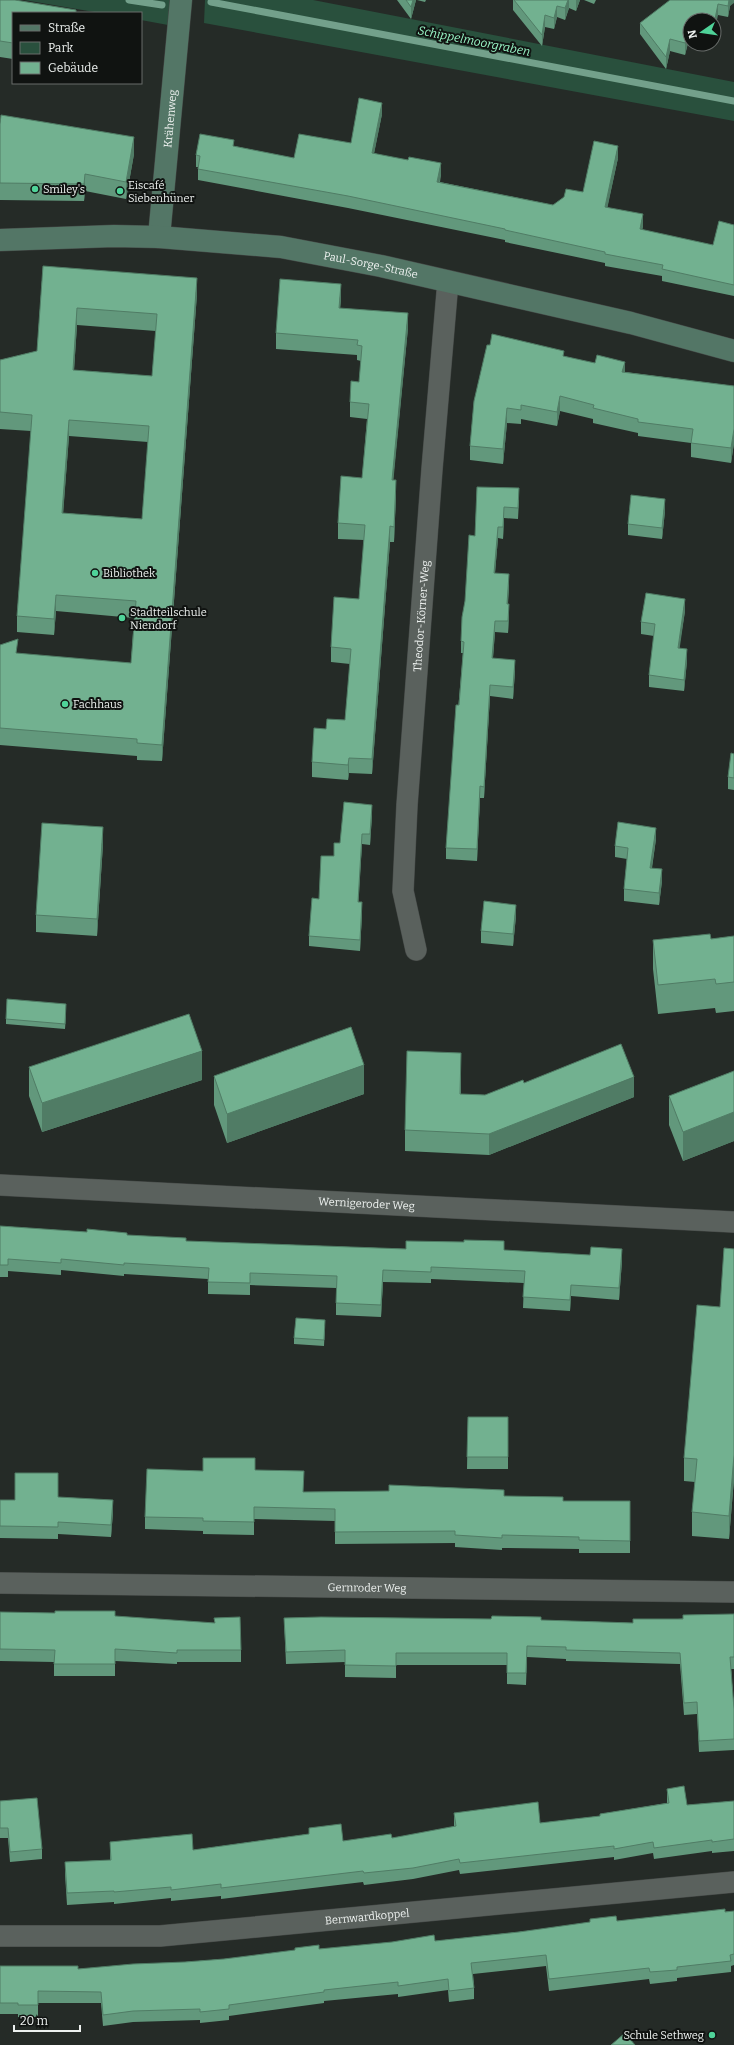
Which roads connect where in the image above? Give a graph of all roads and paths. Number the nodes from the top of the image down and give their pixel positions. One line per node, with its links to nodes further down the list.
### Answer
1 (181, 0): 2 (street, Krähenweg)
2 (158, 237): 3 (street, Paul-Sorge-Straße); 4 (street, Paul-Sorge-Straße)
3 (0, 240)
4 (448, 281): 5 (street, Paul-Sorge-Straße); 6 (street, Theodor-Körner-Weg)
5 (734, 352)
6 (416, 950)
7 (0, 1185): 8 (street, Wernigeroder Weg)
8 (734, 1222)
9 (0, 1583): 10 (street, Gernroder Weg)
10 (734, 1592)
11 (734, 1882): 12 (street, Bernwardkoppel)
12 (0, 1936)

